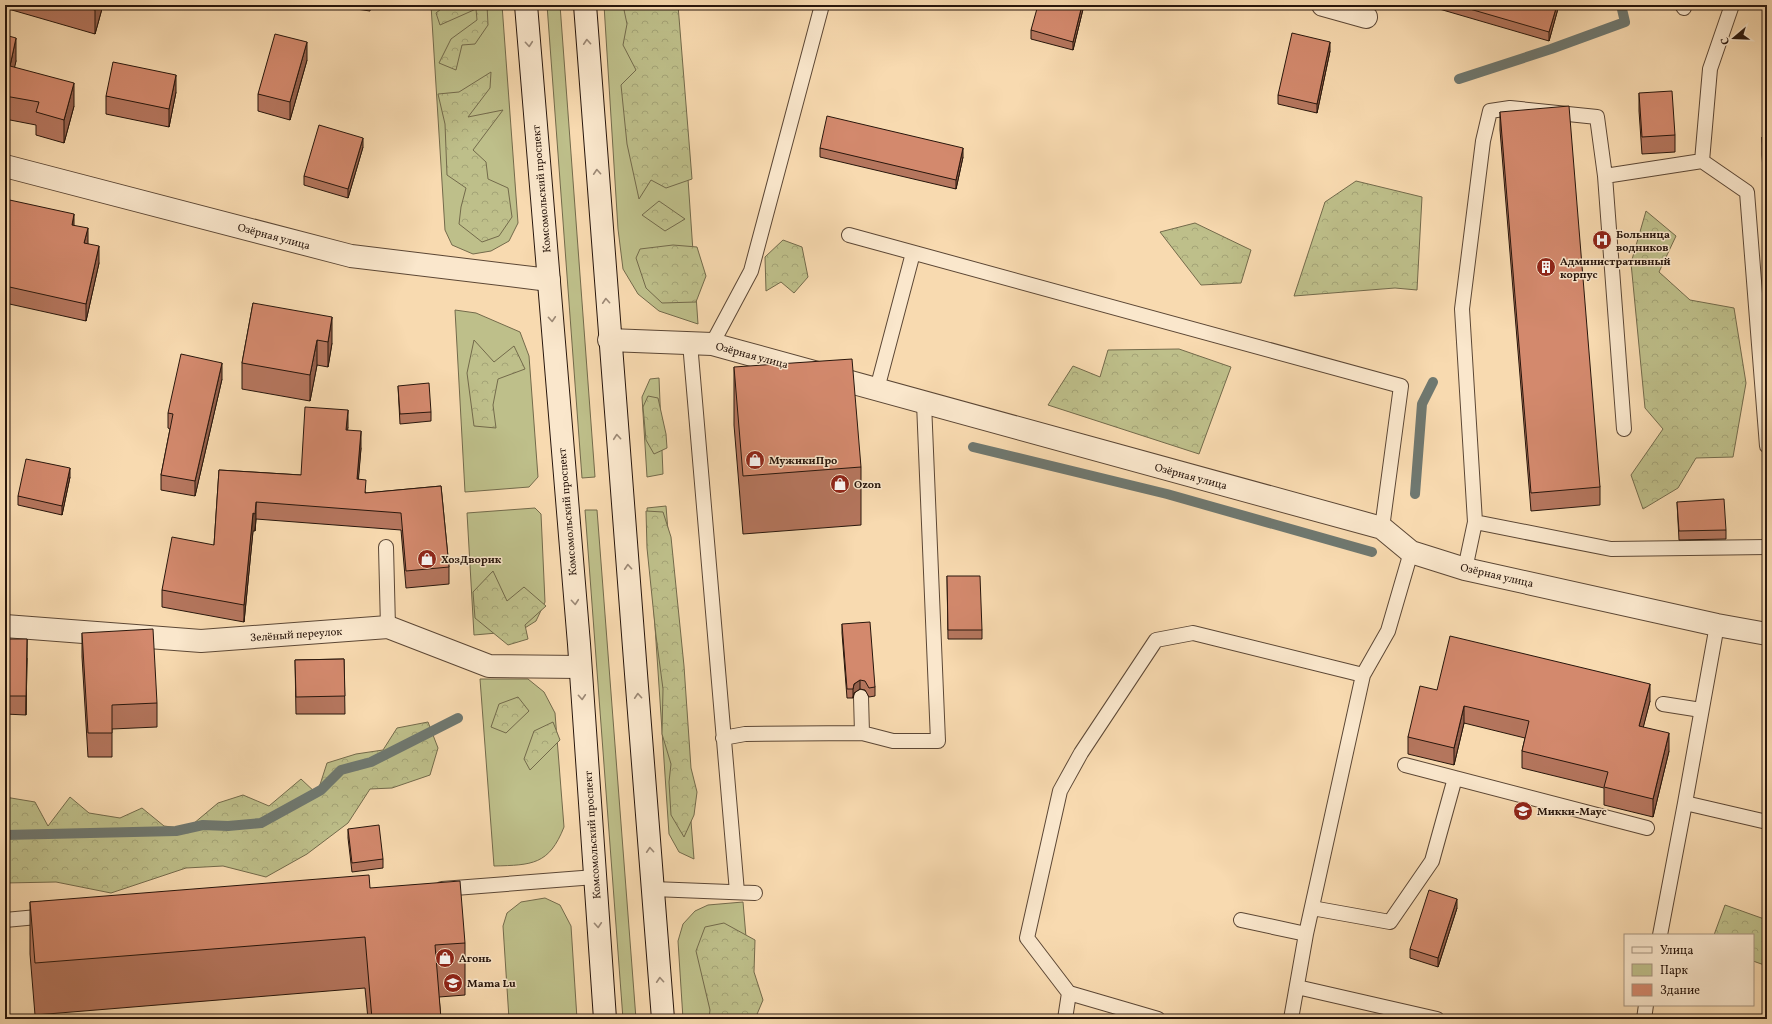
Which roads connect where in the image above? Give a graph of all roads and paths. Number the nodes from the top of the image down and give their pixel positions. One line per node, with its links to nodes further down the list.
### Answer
1 (526, 5): 12 (street, Комсомольский проспект, one-way to 12)
2 (585, 5): 13 (street, one-way to 2)
3 (822, 5): 15 (lane)
4 (1323, 5): 6 (street)
5 (1732, 5): 7 (lane)
6 (1366, 17)
7 (1702, 161): 9 (lane); 19 (lane)
8 (5, 166): 12 (street, Озёрная улица)
9 (1605, 176): 18 (lane); 20 (lane)
10 (850, 235): 11 (lane)
11 (913, 253): 16 (lane); 21 (lane)
12 (549, 280): 30 (street, Комсомольский проспект, one-way to 30)
13 (608, 340): 14 (street, Озёрная улица); 43 (street, one-way to 13)
14 (690, 343): 15 (street, Озёрная улица); 36 (lane)
15 (712, 344): 16 (street, Озёрная улица)
16 (876, 390): 17 (street, Озёрная улица)
17 (924, 403): 21 (street, Озёрная улица); 35 (lane)
18 (1624, 429)
19 (1767, 446)
20 (1475, 522): 23 (lane); 25 (lane)
21 (1382, 528): 24 (street, Озёрная улица)
22 (386, 547): 28 (lane)
23 (1767, 547)
24 (1411, 552): 25 (street, Озёрная улица); 31 (lane)
25 (1465, 569): 26 (street, Озёрная улица)
26 (1716, 625): 29 (street, Озёрная улица); 34 (lane)
27 (5, 626): 28 (street, Зелёный переулок)
28 (388, 627): 30 (street, Зелёный переулок)
29 (1767, 634)
30 (580, 667): 42 (street, Комсомольский проспект, one-way to 42)
31 (1363, 675): 47 (lane); 54 (lane)
32 (861, 697): 35 (lane)
33 (1663, 704): 34 (lane)
34 (1701, 710): 39 (lane)
35 (862, 733): 36 (lane)
36 (723, 738): 45 (lane)
37 (1405, 765): 38 (lane)
38 (1455, 778): 41 (lane); 47 (lane)
39 (1685, 803): 40 (lane); 52 (lane)
40 (1767, 822)
41 (1647, 828)
42 (595, 877): 44 (lane); 56 (street, Комсомольский проспект, one-way to 56)
43 (653, 889): 45 (lane); 57 (street, one-way to 43)
44 (432, 890)
45 (737, 892): 46 (lane)
46 (755, 893)
47 (1312, 908): 51 (lane)
48 (60, 915): 49 (lane)
49 (5, 920)
50 (1241, 920): 51 (lane)
51 (1306, 934): 53 (lane)
52 (1660, 934)
53 (1297, 987): 60 (lane); 61 (lane)
54 (1070, 992): 58 (lane); 59 (lane)
55 (1646, 1006): 62 (lane)
56 (605, 1019)
57 (663, 1019)
58 (1064, 1019)
59 (1158, 1019)
60 (1291, 1019)
61 (1437, 1019)
62 (1644, 1019)

